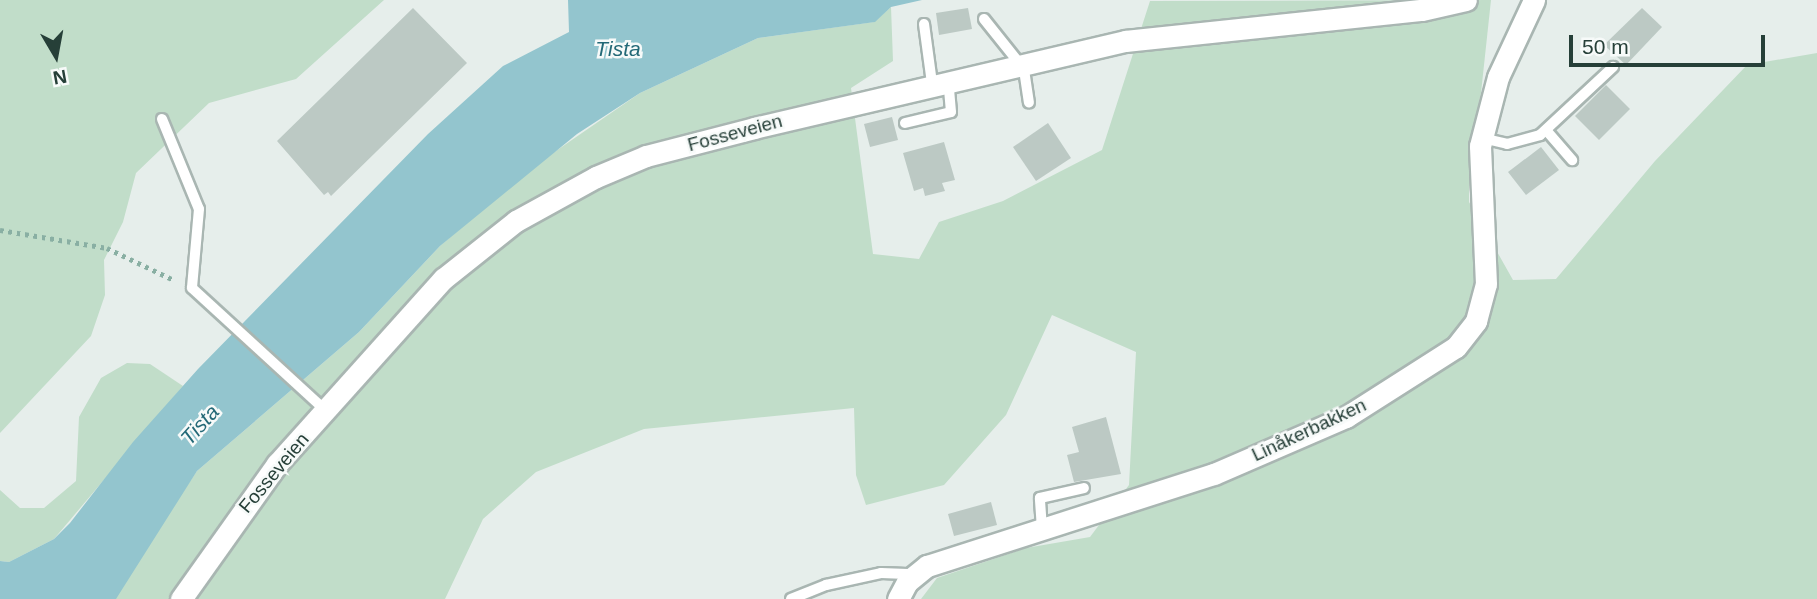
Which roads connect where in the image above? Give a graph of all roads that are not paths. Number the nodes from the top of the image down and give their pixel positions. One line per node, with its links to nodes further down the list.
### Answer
1 (1466, 0): 5 (street, Fosseveien)
2 (1534, 0): 12 (street, Linåkerbakken)
3 (984, 19): 5 (lane)
4 (924, 24): 7 (lane)
5 (1022, 64): 7 (street, Fosseveien); 8 (lane)
6 (1614, 67): 11 (lane)
7 (940, 82): 10 (lane); 14 (street, Fosseveien)
8 (1030, 103)
9 (162, 118): 14 (lane)
10 (905, 123)
11 (1546, 130): 12 (lane); 13 (lane)
12 (1482, 138): 16 (street, Linåkerbakken)
13 (1572, 160)
14 (326, 411): 18 (street, Fosseveien)
15 (1084, 488): 16 (lane)
16 (1042, 529): 17 (street, Linåkerbakken)
17 (917, 574): 19 (lane); 20 (street, Linåkerbakken)
18 (181, 599)
19 (791, 599)
20 (898, 599)

